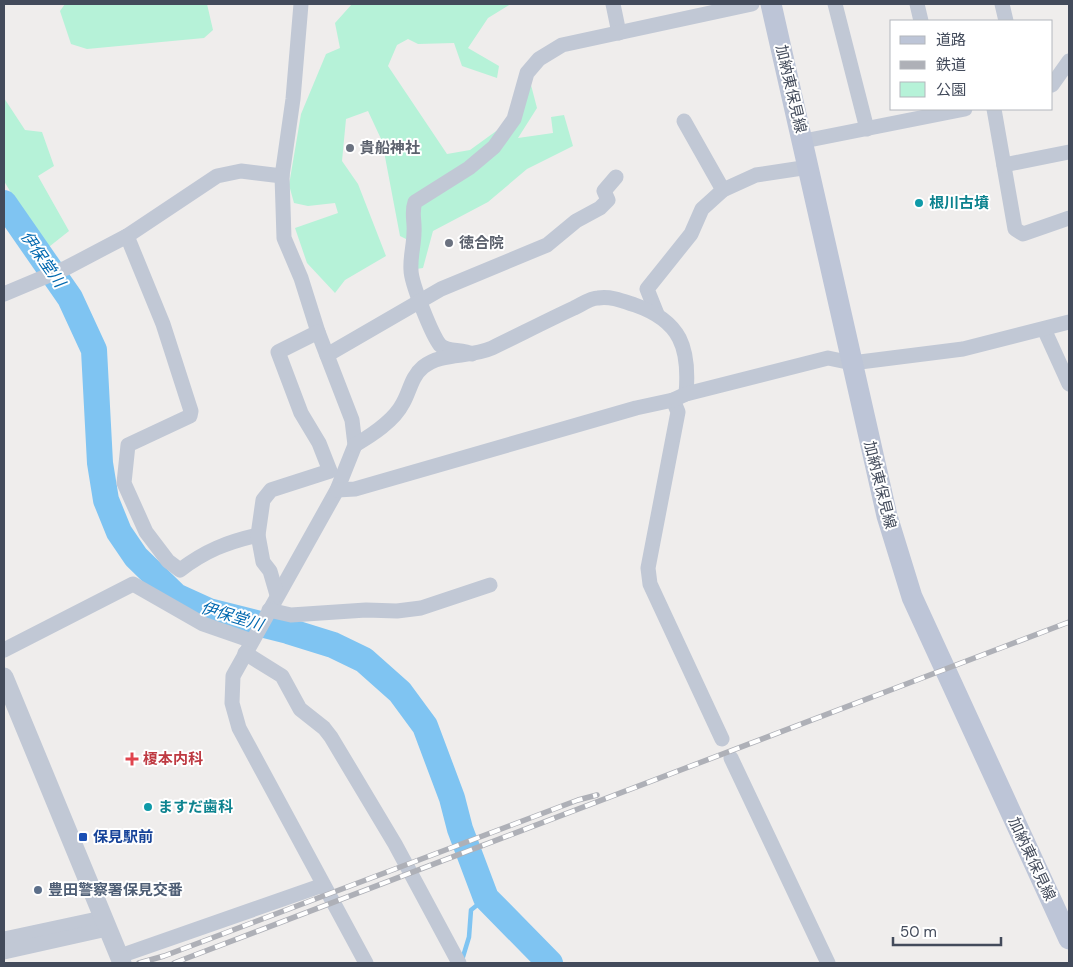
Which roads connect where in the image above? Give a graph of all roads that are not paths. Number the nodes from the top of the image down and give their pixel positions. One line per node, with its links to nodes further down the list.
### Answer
1 (301, 4): 21 (street)
2 (612, 4): 10 (street)
3 (752, 4): 10 (street)
4 (771, 4): 17 (main road, 加納東保見線)
5 (835, 4): 16 (street)
6 (917, 4): 8 (street)
7 (1002, 4): 9 (street)
8 (921, 20)
9 (1006, 20)
10 (619, 33): 27 (street)
11 (1069, 61): 12 (street)
12 (1053, 84)
13 (994, 110): 19 (street)
14 (943, 111): 16 (street)
15 (684, 121): 23 (street)
16 (867, 129): 17 (street)
17 (804, 141): 20 (main road, 加納東保見線)
18 (1069, 152): 19 (street)
19 (1004, 165): 24 (street)
20 (809, 167): 23 (street); 34 (main road, 加納東保見線)
21 (282, 176): 25 (street); 31 (street)
22 (616, 177): 27 (street)
23 (723, 190): 28 (street)
24 (1069, 218)
25 (127, 236): 26 (street); 39 (street)
26 (4, 294)
27 (421, 302): 32 (street); 33 (street)
28 (657, 314): 32 (street); 36 (street)
29 (1069, 322): 30 (street)
30 (1044, 329): 34 (street); 35 (street)
31 (318, 332): 33 (street); 39 (street)
32 (472, 354): 37 (street)
33 (327, 355): 37 (street)
34 (852, 363): 36 (street); 51 (main road, 加納東保見線)
35 (1069, 384)
36 (679, 397): 38 (street); 46 (street)
37 (354, 445): 38 (street)
38 (338, 490): 41 (street)
39 (258, 535): 41 (street)
40 (490, 585): 42 (street)
41 (278, 595): 42 (street)
42 (267, 614): 43 (street)
43 (252, 642): 44 (street); 48 (street); 54 (street)
44 (4, 650)
45 (4, 677): 49 (street)
46 (722, 738)
47 (732, 758): 56 (street)
48 (323, 885): 53 (street); 55 (street)
49 (104, 923): 50 (street); 52 (street); 53 (street)
50 (4, 939)
51 (1069, 939)
52 (4, 952)
53 (121, 960)
54 (458, 962)
55 (366, 963)
56 (828, 963)

